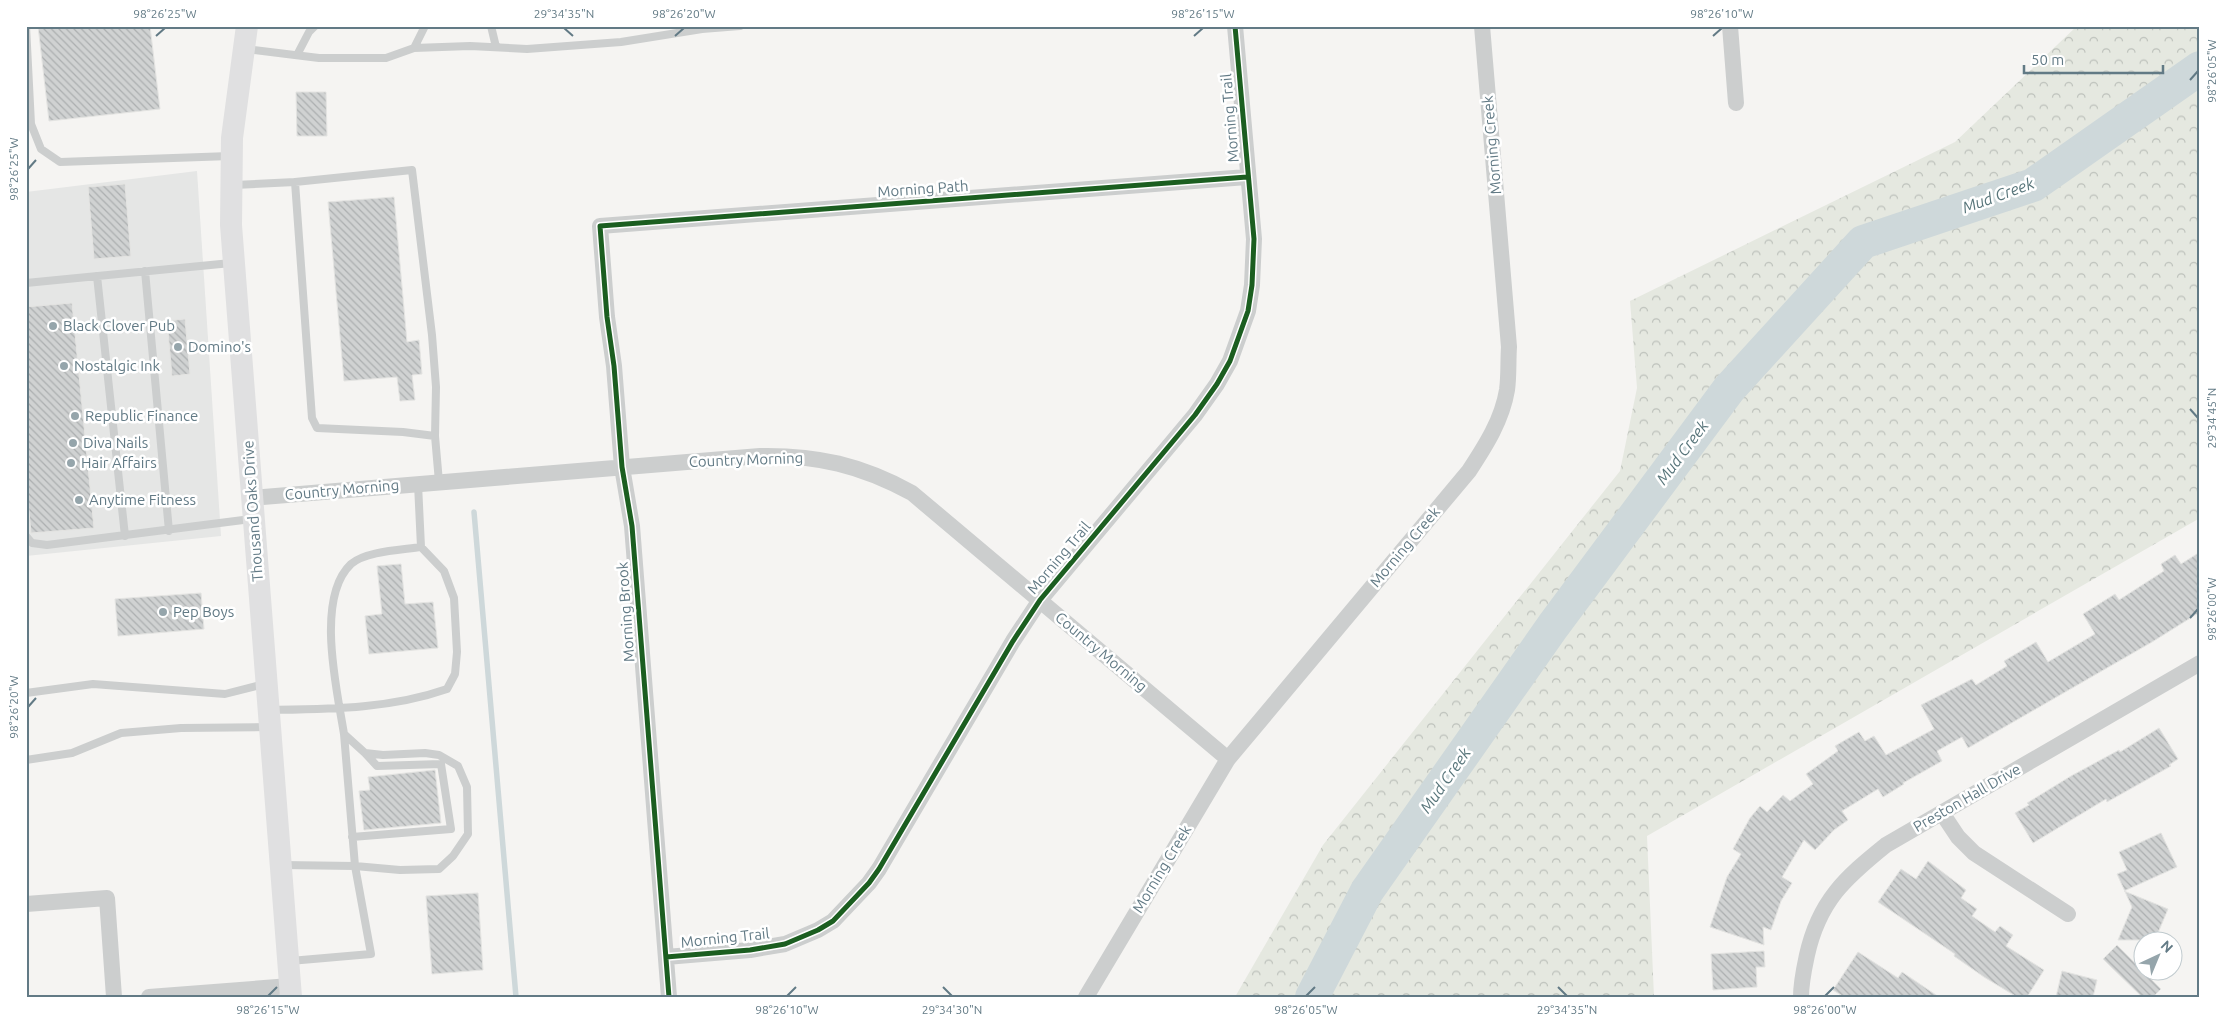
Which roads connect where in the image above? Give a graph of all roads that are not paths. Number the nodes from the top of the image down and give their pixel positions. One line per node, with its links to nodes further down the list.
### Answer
1 (26, 26): 15 (lane)
2 (247, 26): 12 (main road, Thousand Oaks Drive)
3 (315, 26): 13 (lane)
4 (425, 26): 10 (lane)
5 (491, 26): 11 (lane)
6 (740, 26): 11 (lane)
7 (1235, 26): 16 (street, Morning Trail)
8 (1482, 26): 41 (street, Morning Creek)
9 (1730, 26): 14 (street)
10 (414, 48): 11 (lane); 13 (lane)
11 (496, 48)
12 (244, 49): 13 (lane); 15 (main road, Thousand Oaks Drive)
13 (297, 55)
14 (1736, 102)
15 (232, 156): 18 (main road, Thousand Oaks Drive)
16 (1247, 177): 19 (street, Morning Path); 33 (street, Morning Trail)
17 (295, 182): 18 (lane); 24 (lane); 24 (lane)
18 (231, 185): 20 (main road, Thousand Oaks Drive)
19 (600, 226): 25 (street, Morning Brook)
20 (234, 262): 21 (lane); 28 (main road, Thousand Oaks Drive)
21 (145, 271): 22 (lane); 29 (lane)
22 (97, 276): 23 (lane); 31 (lane)
23 (26, 283)
24 (435, 436): 26 (lane)
25 (622, 467): 26 (street, Country Morning); 33 (street, Country Morning); 49 (street, Morning Brook)
26 (439, 482): 27 (street, Country Morning)
27 (418, 484): 28 (street, Country Morning); 32 (lane)
28 (252, 508): 29 (lane); 35 (main road, Thousand Oaks Drive)
29 (169, 531): 31 (lane)
30 (26, 536): 31 (lane)
31 (125, 536)
32 (421, 548): 37 (lane); 37 (lane)
33 (1040, 600): 41 (street, Country Morning); 49 (street, Morning Trail)
34 (2200, 663): 43 (street, Preston Hall Drive)
35 (266, 684): 36 (lane); 38 (main road, Thousand Oaks Drive)
36 (26, 693)
37 (340, 709): 38 (lane); 39 (lane)
38 (269, 718): 42 (lane); 45 (main road, Thousand Oaks Drive)
39 (344, 734): 40 (lane); 44 (lane)
40 (365, 753): 44 (lane); 46 (lane)
41 (1228, 759): 57 (street, Morning Creek)
42 (26, 760)
43 (1942, 812): 48 (street); 52 (street, Preston Hall Drive)
44 (352, 837): 46 (lane)
45 (280, 865): 46 (lane); 50 (main road, Thousand Oaks Drive)
46 (355, 866): 50 (lane)
47 (26, 904): 54 (street)
48 (2068, 914)
49 (666, 957): 56 (street, Morning Brook)
50 (288, 962): 51 (main road, Thousand Oaks Drive)
51 (290, 991): 53 (street)
52 (1801, 993)
53 (185, 996): 55 (street)
54 (114, 997)
55 (149, 997)
56 (669, 997)
57 (1086, 997)

